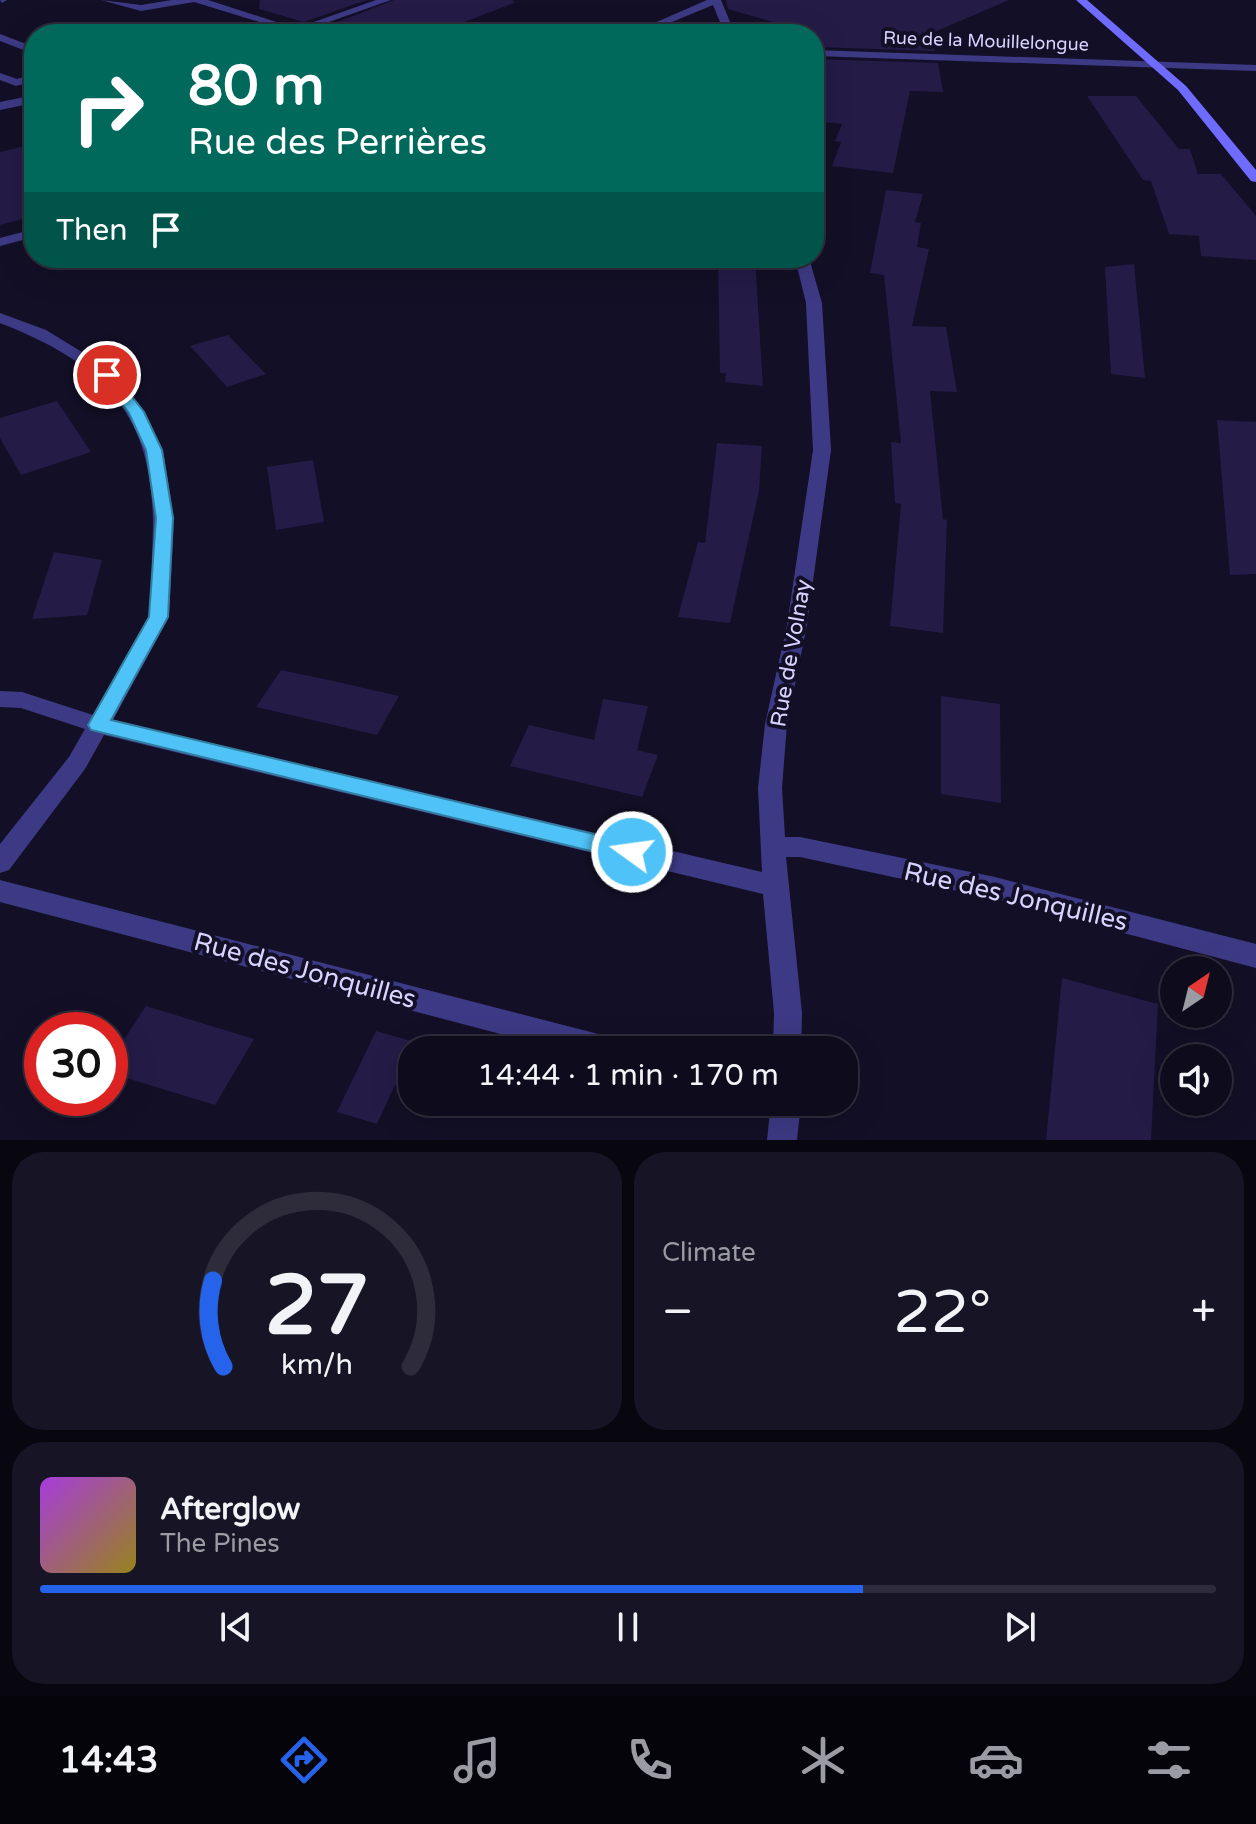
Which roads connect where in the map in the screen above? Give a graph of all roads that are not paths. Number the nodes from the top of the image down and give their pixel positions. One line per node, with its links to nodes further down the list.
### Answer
1 (106, 0): 5 (street)
2 (386, 0): 7 (street)
3 (716, 0): 8 (street); 9 (street)
4 (1081, 0): 13 (main road)
5 (202, 1): 6 (street)
6 (270, 24)
7 (321, 24)
8 (658, 24)
9 (726, 24)
10 (0, 37): 11 (street)
11 (24, 47)
12 (824, 53): 13 (street, Rue de la Mouillelongue)
13 (1156, 65): 14 (street, Rue de la Mouillelongue); 19 (main road)
14 (1256, 68)
15 (0, 76): 16 (street)
16 (24, 80)
17 (24, 101): 18 (street)
18 (0, 106)
19 (1256, 178)
20 (24, 236): 21 (street)
21 (0, 242)
22 (805, 268): 26 (street, Rue de Volnay)
23 (0, 318): 25 (street)
24 (0, 699): 25 (street)
25 (99, 725): 27 (street); 28 (street)
26 (774, 847): 28 (street, Rue de Volnay); 30 (street, Rue des Jonquilles)
27 (0, 863)
28 (775, 886): 32 (street, Rue de Volnay)
29 (0, 891): 31 (street, Rue des Jonquilles)
30 (1256, 956)
31 (556, 1036)
32 (787, 1036)
33 (785, 1116): 34 (street)
34 (782, 1140)

